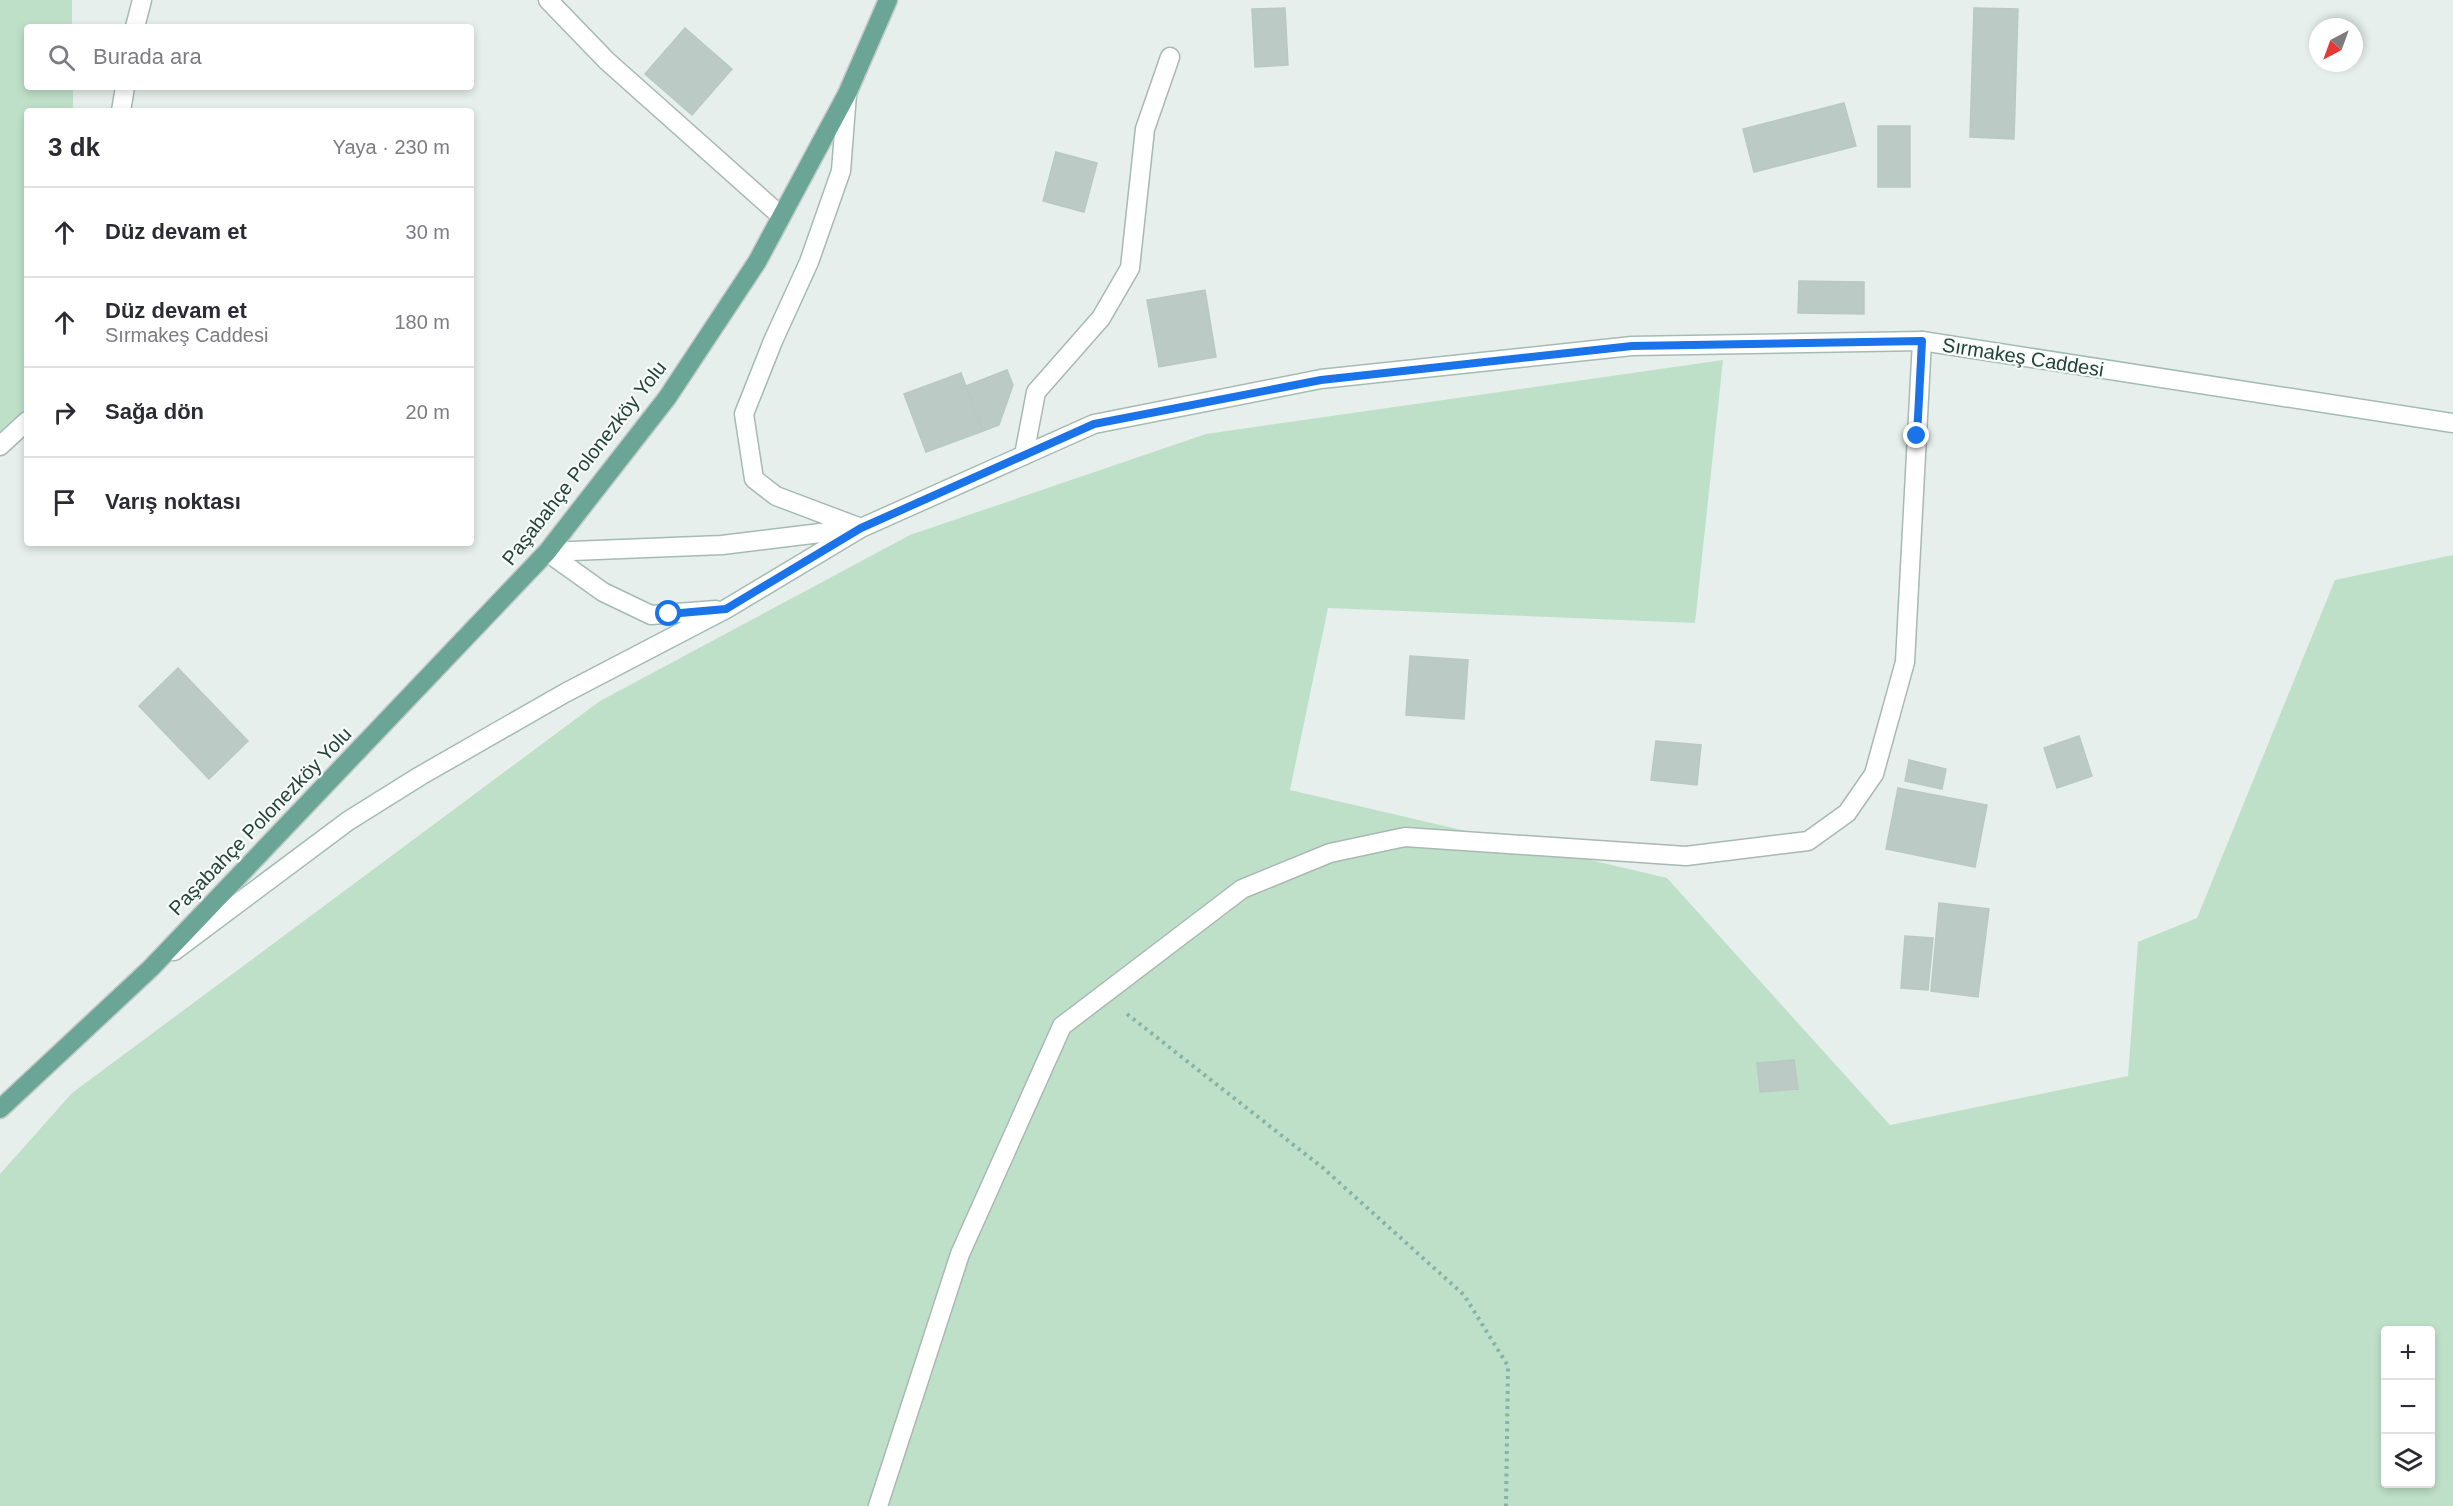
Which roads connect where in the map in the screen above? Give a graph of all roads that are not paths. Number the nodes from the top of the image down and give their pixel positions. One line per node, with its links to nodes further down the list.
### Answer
1 (142, 0): 4 (main road)
2 (548, 0): 9 (main road)
3 (888, 0): 7 (main road, Paşabahçe Polonezköy Yolu)
4 (136, 24)
5 (1170, 57): 14 (main road)
6 (124, 90): 8 (main road)
7 (847, 94): 9 (main road, Paşabahçe Polonezköy Yolu); 15 (main road)
8 (122, 108)
9 (781, 216): 16 (main road, Paşabahçe Polonezköy Yolu)
10 (1922, 341): 11 (main road, Sırmakeş Caddesi); 14 (main road, Sırmakeş Caddesi); 20 (main road)
11 (2453, 423)
12 (24, 424): 13 (main road)
13 (0, 446)
14 (1024, 455): 15 (main road, Sırmakeş Caddesi)
15 (861, 528): 16 (main road); 17 (main road)
16 (547, 552): 17 (main road); 18 (main road, Paşabahçe Polonezköy Yolu)
17 (726, 609): 18 (main road)
18 (151, 968): 19 (main road, Paşabahçe Polonezköy Yolu)
19 (0, 1109)
20 (878, 1506)

